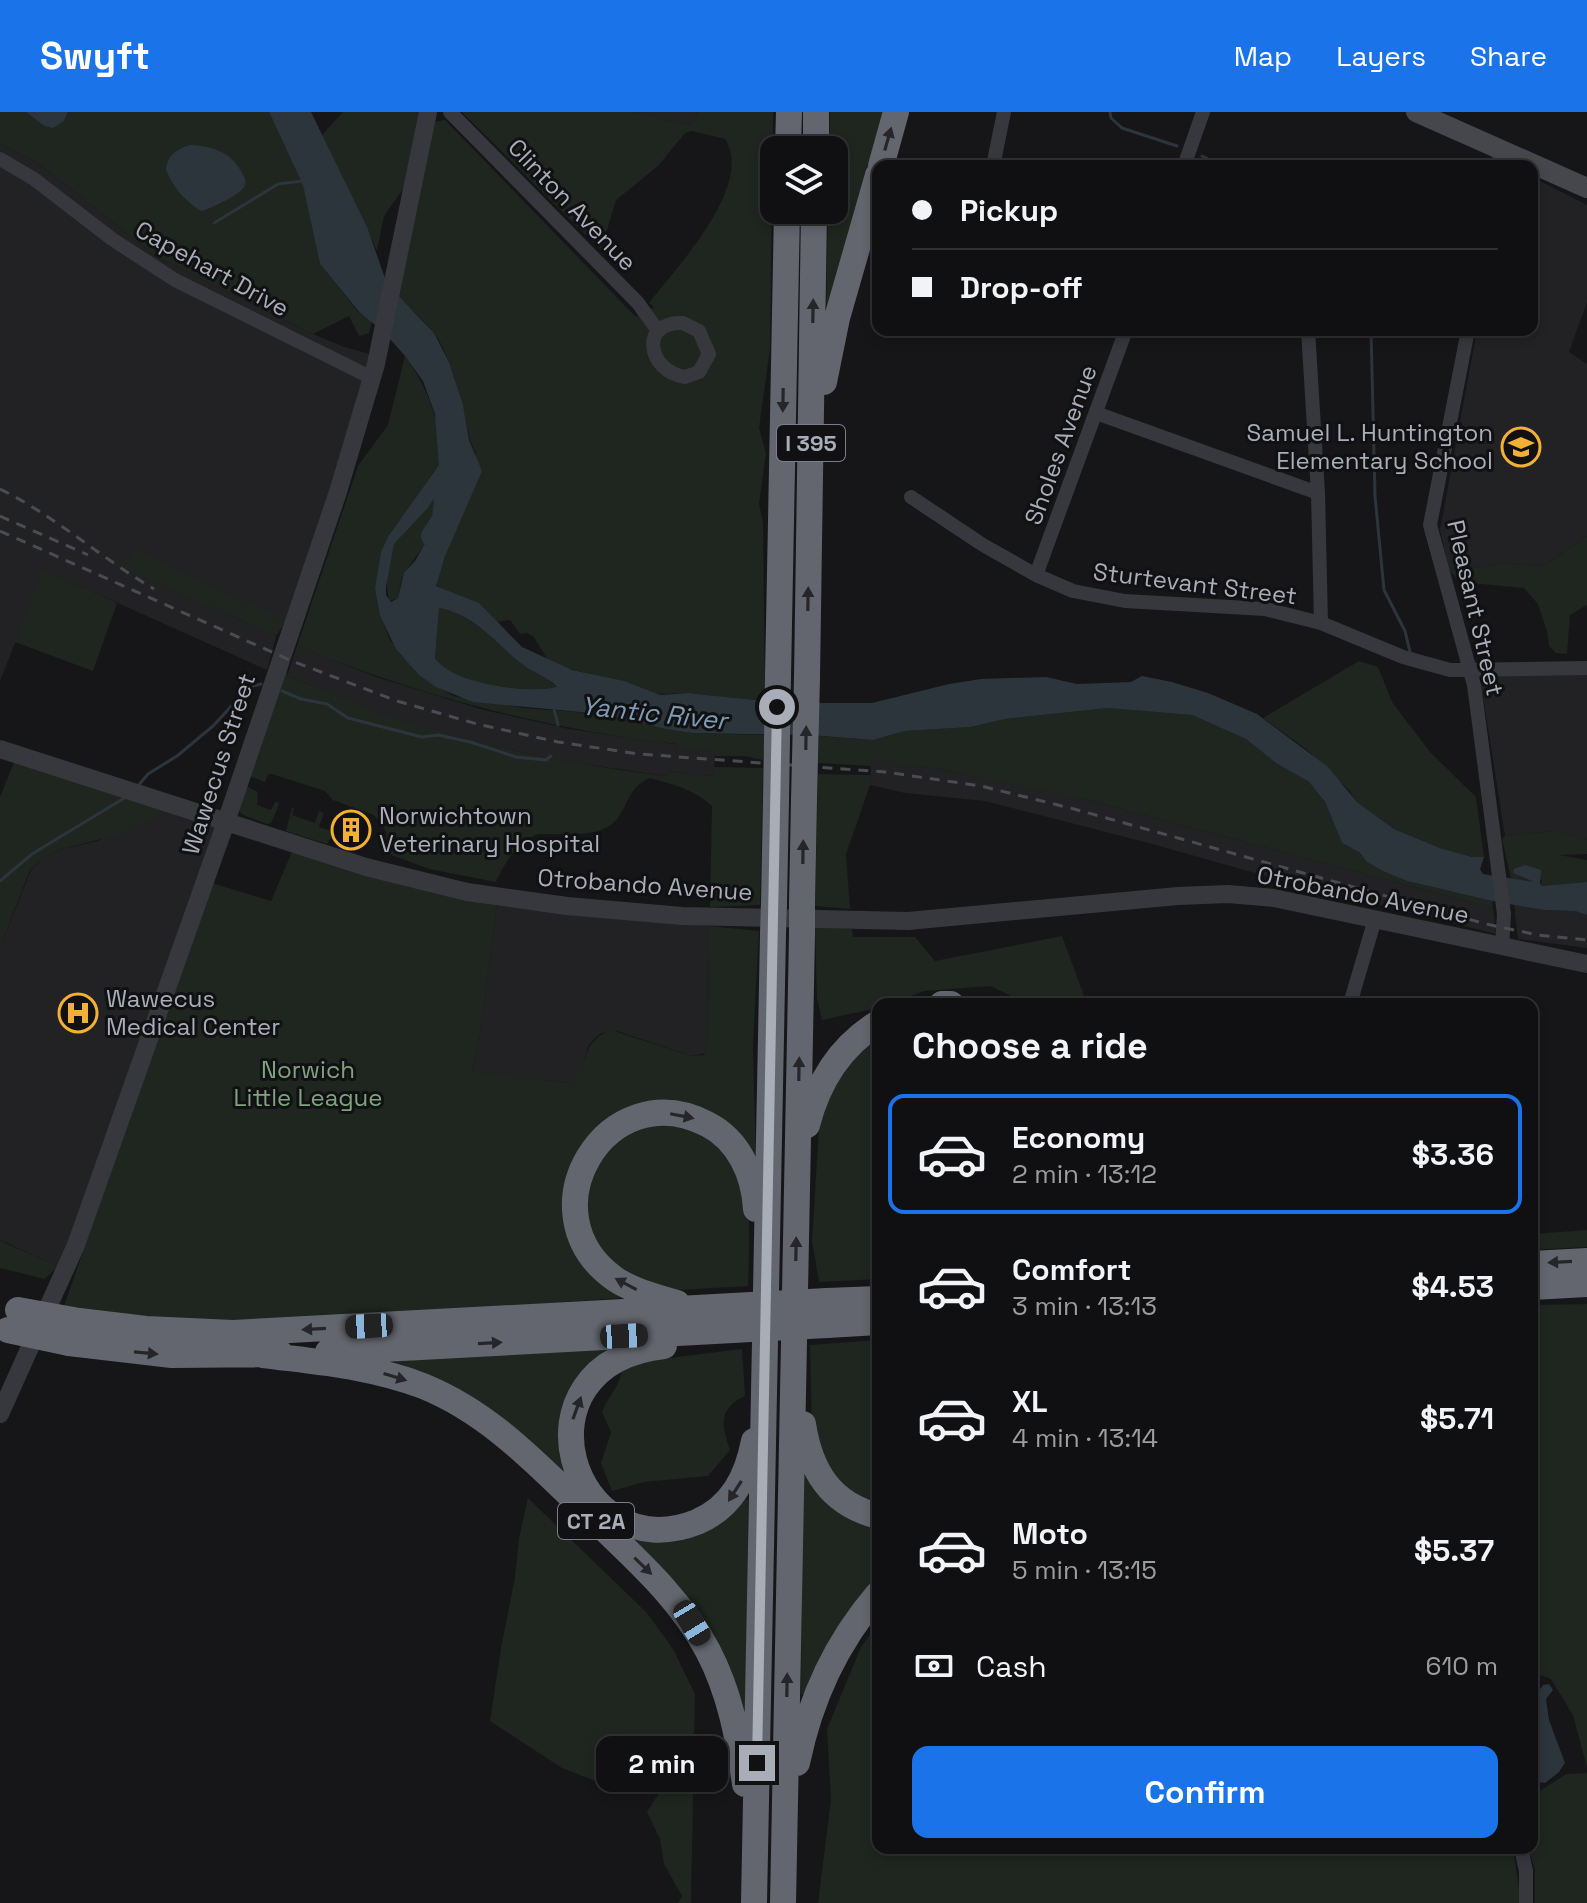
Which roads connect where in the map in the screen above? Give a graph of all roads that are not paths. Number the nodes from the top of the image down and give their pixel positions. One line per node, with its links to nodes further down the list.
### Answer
1 (428, 112): 25 (street, Wawecus Street)
2 (450, 112): 21 (street, Clinton Avenue)
3 (789, 112): 9 (highway)
4 (816, 112): 10 (highway)
5 (896, 112): 13 (highway, one-way to 5)
6 (1004, 112): 14 (street)
7 (1203, 112): 15 (street)
8 (1416, 112): 11 (main road)
9 (788, 136)
10 (816, 136)
11 (1499, 157)
12 (0, 159): 25 (street, Capehart Drive)
13 (883, 160)
14 (994, 160)
15 (1186, 160)
16 (1538, 171): 17 (main road)
17 (1587, 188)
18 (872, 197): 27 (highway)
19 (787, 224): 44 (highway, I 395, one-way to 44, bridge)
20 (814, 224): 27 (highway, I 395, one-way to 20)
21 (658, 331)
22 (1124, 336): 26 (street, Sholes Avenue)
23 (1308, 336): 28 (street)
24 (1467, 336): 33 (street, Pleasant Street)
25 (372, 378): 35 (street, Wawecus Street)
26 (1096, 413): 28 (street); 30 (street, Sholes Avenue)
27 (810, 451): 41 (highway, I 395, one-way to 27, bridge)
28 (1318, 493): 31 (street)
29 (911, 497): 30 (street, Sturtevant Street)
30 (1036, 575): 31 (street, Sturtevant Street)
31 (1321, 623): 33 (street, Sturtevant Street)
32 (1587, 668): 33 (street, Sturtevant Street)
33 (1470, 670): 37 (street, Pleasant Street)
34 (0, 749): 35 (street, Otrobando Avenue)
35 (226, 822): 36 (street, Otrobando Avenue); 57 (street, Wawecus Street)
36 (1375, 919): 37 (street, Otrobando Avenue); 39 (street)
37 (1502, 947): 38 (street, Otrobando Avenue)
38 (1587, 964)
39 (1352, 998)
40 (872, 1028): 41 (highway)
41 (797, 1175): 55 (highway, I 395, one-way to 41)
42 (1587, 1261): 43 (highway, one-way to 43)
43 (1538, 1264)
44 (766, 1272): 48 (highway, one-way to 44); 56 (highway, I 395)
45 (1587, 1284): 46 (highway)
46 (1538, 1287)
47 (872, 1306): 49 (highway)
48 (700, 1308): 51 (highway); 52 (highway, one-way to 52)
49 (830, 1317): 51 (highway, bridge); 53 (highway)
50 (6, 1319): 52 (highway, bridge)
51 (728, 1322): 54 (highway, one-way to 51); 56 (highway, one-way to 51)
52 (74, 1332): 54 (highway, one-way to 54)
53 (872, 1332)
54 (263, 1355): 62 (highway, CT 2A, one-way to 62)
55 (794, 1355): 58 (highway); 60 (highway, I 395, one-way to 55)
56 (765, 1391): 62 (highway, I 395)
57 (0, 1414)
58 (872, 1514)
59 (872, 1602): 60 (highway)
60 (785, 1829): 64 (highway, I 395)
61 (1522, 1854): 65 (street)
62 (755, 1856): 63 (highway, I 395)
63 (754, 1903)
64 (783, 1903)
65 (1526, 1903)

